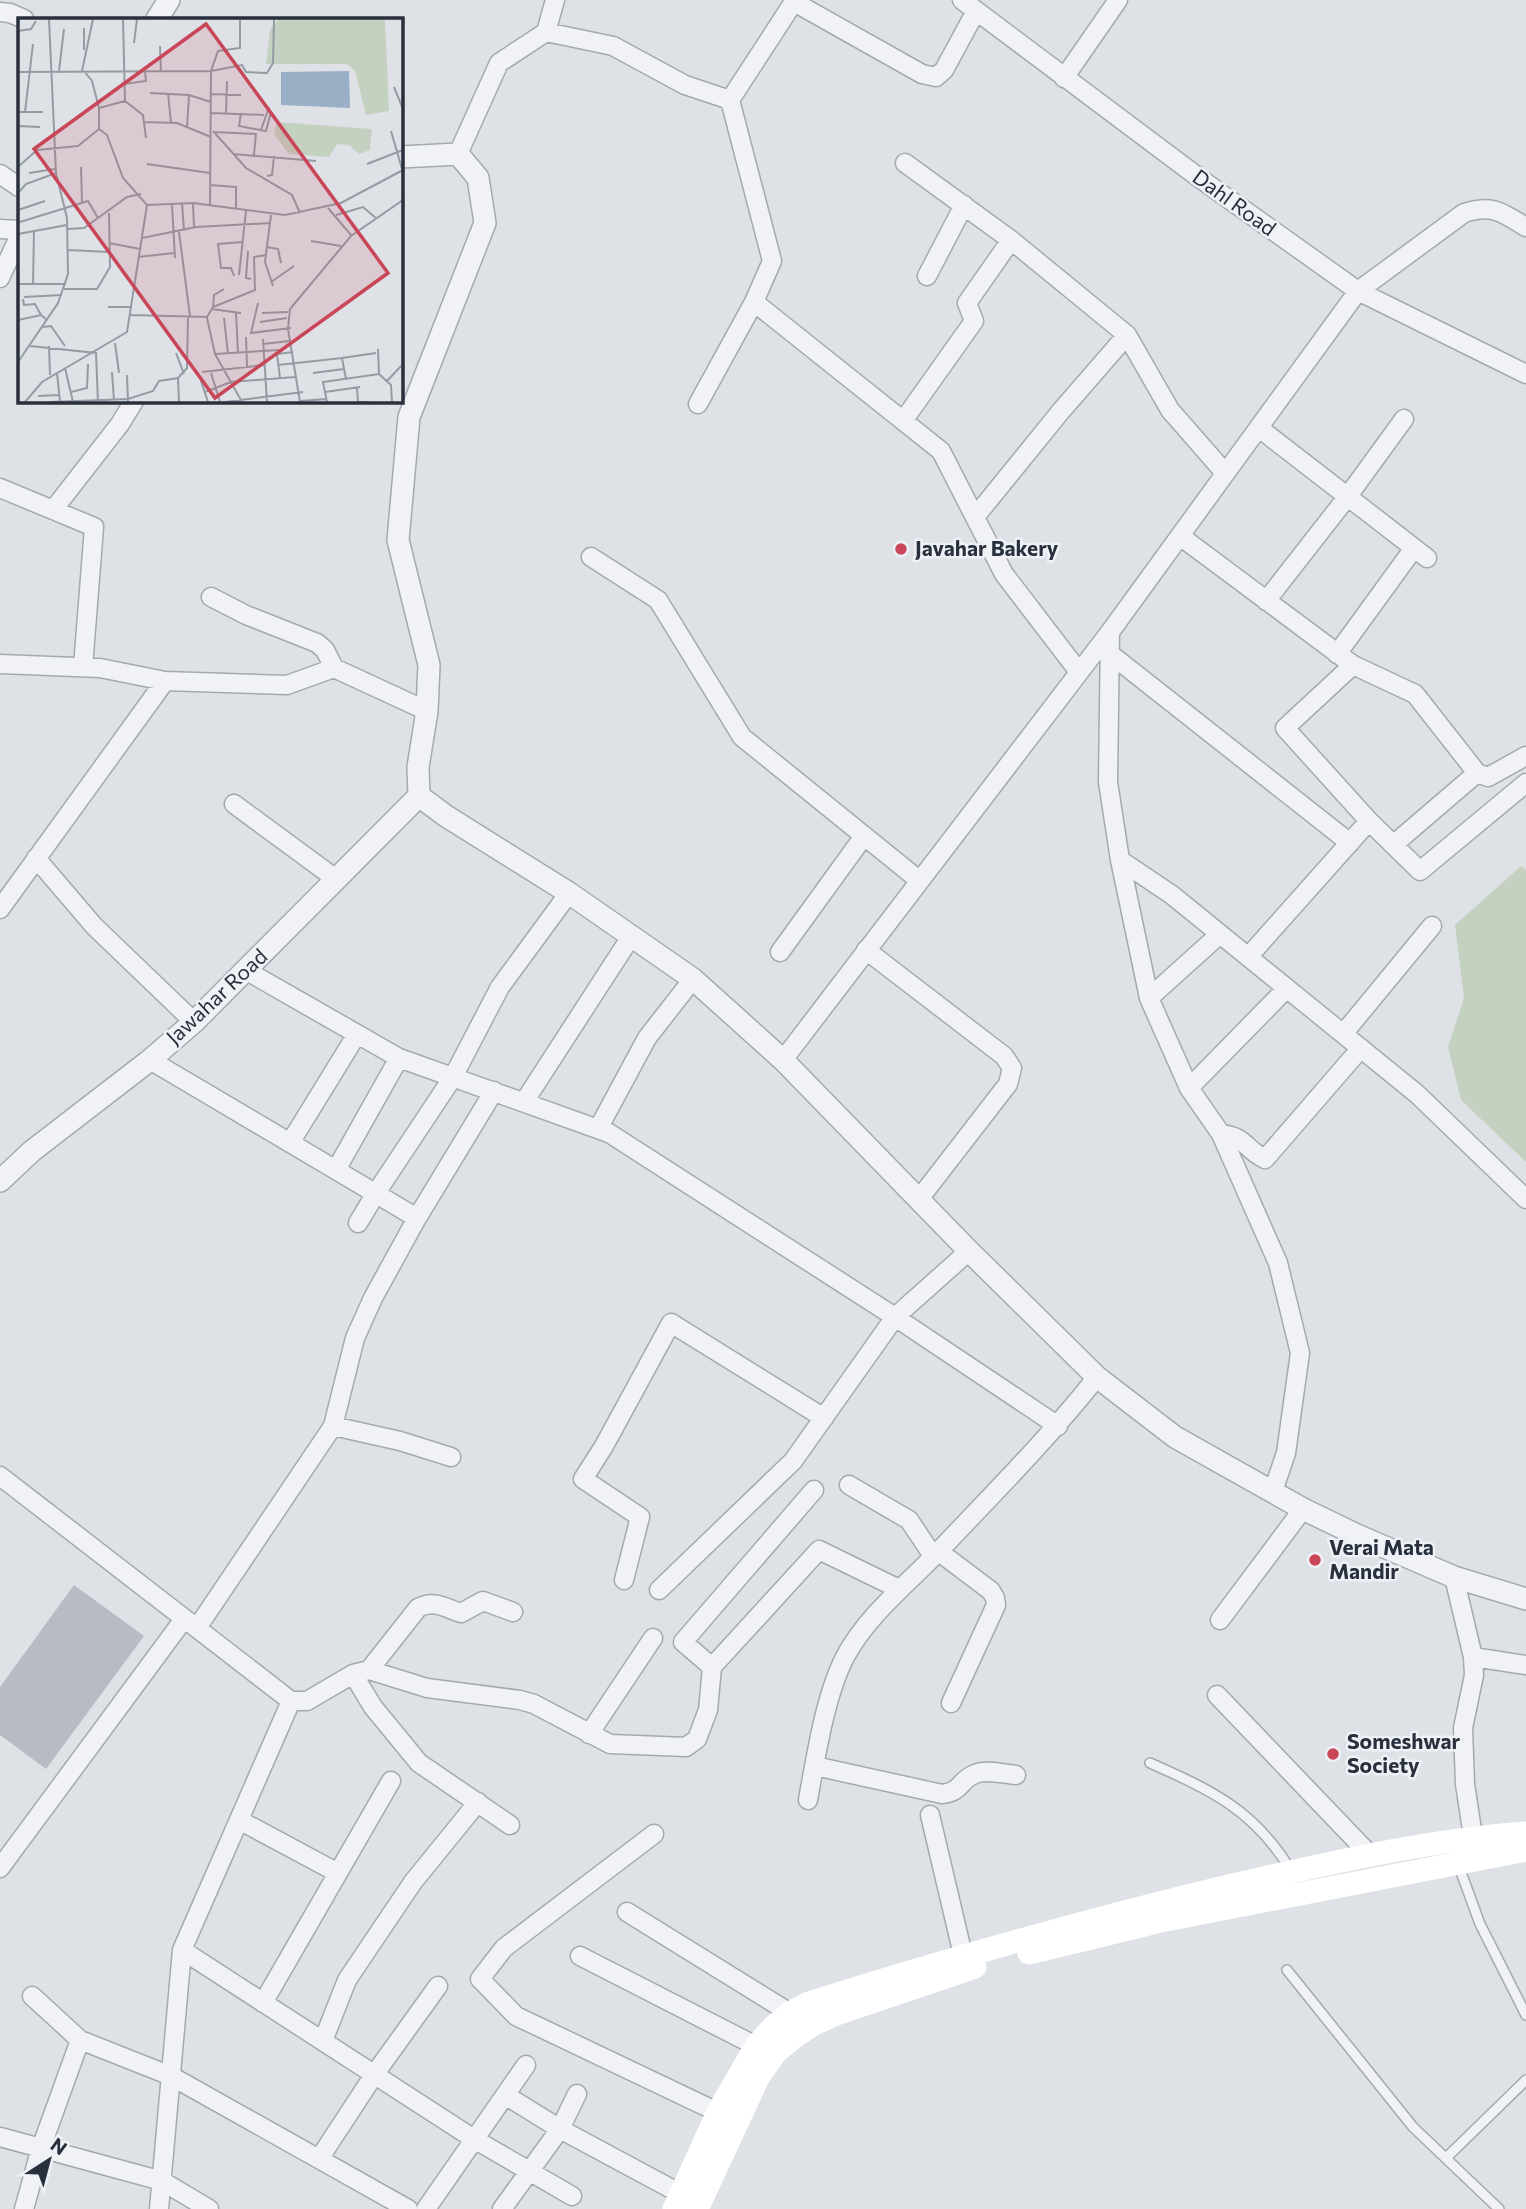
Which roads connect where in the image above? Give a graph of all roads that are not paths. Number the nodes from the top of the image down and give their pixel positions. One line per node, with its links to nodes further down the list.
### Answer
1 (169, 0): 8 (street)
2 (555, 0): 9 (street)
3 (1118, 0): 10 (street)
4 (794, 1): 5 (street); 11 (street)
5 (969, 6): 10 (street, Dahl Road)
6 (0, 12): 7 (street)
7 (22, 18)
8 (158, 18)
9 (546, 33): 11 (street); 12 (street)
10 (1064, 78): 25 (street, Dahl Road)
11 (730, 100): 26 (street)
12 (458, 154): 13 (street); 52 (street)
13 (402, 157)
14 (905, 163): 17 (street)
15 (0, 174): 16 (street)
16 (18, 186)
17 (964, 205): 22 (street); 23 (street)
18 (1526, 227): 25 (street)
19 (0, 229): 20 (street)
20 (18, 230)
21 (18, 239): 24 (street)
22 (1011, 240): 27 (street); 32 (street)
23 (928, 276)
24 (0, 278)
25 (1358, 291): 28 (street, Dahl Road); 33 (street)
26 (754, 302): 30 (street); 32 (street)
27 (1127, 334): 34 (street); 38 (street)
28 (1526, 374)
29 (133, 402): 37 (street)
30 (698, 404)
31 (1404, 419): 36 (street)
32 (903, 421): 38 (street)
33 (1259, 428): 34 (street); 36 (street)
34 (1226, 473): 39 (street)
35 (0, 488): 37 (street)
36 (1348, 496): 42 (street); 45 (street)
37 (53, 510): 48 (street)
38 (975, 517): 50 (street)
39 (1180, 536): 42 (street); 43 (street)
40 (591, 557): 59 (street)
41 (211, 597): 49 (street)
42 (1266, 601): 45 (street)
43 (1110, 632): 44 (street); 50 (street)
44 (1110, 653): 60 (street); 63 (street)
45 (1337, 654): 47 (street)
46 (0, 664): 48 (street)
47 (1353, 666): 54 (street); 58 (street)
48 (83, 667): 51 (street)
49 (334, 668): 51 (street); 52 (street)
50 (1079, 672): 65 (street)
51 (165, 681): 62 (street)
52 (427, 711): 56 (street)
53 (1526, 756): 54 (street)
54 (1477, 773): 61 (street)
55 (1526, 783): 61 (street)
56 (419, 796): 64 (street, Jawahar Road); 66 (street)
57 (234, 804): 64 (street)
58 (1369, 821): 60 (street); 61 (street)
59 (864, 836): 65 (street); 72 (street)
60 (1350, 843): 73 (street)
61 (1393, 845)
62 (36, 858): 67 (street); 78 (street)
63 (1120, 860): 69 (street); 77 (street)
64 (337, 879): 74 (street, Jawahar Road)
65 (919, 881): 71 (street)
66 (569, 894): 70 (street); 85 (street)
67 (0, 909)
68 (1432, 926): 80 (street)
69 (1220, 934): 73 (street); 77 (street)
70 (632, 935): 75 (street); 88 (street)
71 (866, 950): 84 (street); 95 (street)
72 (780, 951)
73 (1248, 957): 76 (street)
74 (247, 971): 78 (street, Jawahar Road); 79 (street)
75 (693, 979): 84 (street); 89 (street)
76 (1287, 988): 80 (street); 86 (street)
77 (1149, 998): 86 (street)
78 (194, 1022): 83 (street, Jawahar Road)
79 (358, 1034): 82 (street); 91 (street)
80 (1343, 1034): 81 (street)
81 (1361, 1048): 90 (street); 96 (street)
82 (399, 1059): 85 (street); 92 (street)
83 (149, 1060): 91 (street); 93 (street, Jawahar Road)
84 (783, 1060): 95 (street)
85 (453, 1077): 87 (street); 94 (street)
86 (1189, 1088): 90 (street)
87 (494, 1091): 88 (street); 97 (street)
88 (524, 1102): 89 (street)
89 (598, 1129): 100 (street)
90 (1221, 1134): 109 (street)
91 (290, 1143): 92 (street)
92 (337, 1170): 94 (street)
93 (0, 1181)
94 (376, 1193): 97 (street); 98 (street)
95 (919, 1199): 99 (street)
96 (1526, 1199)
97 (417, 1217): 103 (street)
98 (358, 1223)
99 (969, 1251): 100 (street); 101 (street)
100 (895, 1317): 102 (street); 104 (street)
101 (1097, 1377): 104 (street); 109 (street)
102 (824, 1418): 113 (street); 115 (street)
103 (333, 1426): 105 (street); 119 (street)
104 (1058, 1426): 111 (street)
105 (451, 1457)
106 (0, 1476): 119 (street)
107 (849, 1485): 111 (street)
108 (814, 1490): 123 (street)
109 (1273, 1491): 110 (street)
110 (1303, 1509): 112 (street); 118 (street)
111 (936, 1553): 114 (street); 127 (street)
112 (1454, 1577): 116 (street); 121 (street)
113 (624, 1580)
114 (899, 1589): 123 (street); 130 (street)
115 (659, 1590)
116 (1526, 1599)
117 (513, 1612): 124 (street)
118 (1220, 1620)
119 (190, 1623): 126 (street); 144 (street)
120 (653, 1638): 128 (street)
121 (1473, 1657): 122 (street); 140 (street)
122 (1526, 1665)
123 (712, 1667): 128 (street)
124 (361, 1672): 126 (street); 128 (street); 134 (street)
125 (1217, 1695): 142 (street)
126 (291, 1701): 136 (street)
127 (951, 1703)
128 (589, 1734)
129 (1150, 1763): 145 (lane)
130 (815, 1766): 131 (street); 133 (street)
131 (1016, 1775)
132 (391, 1781): 146 (street)
133 (807, 1801)
134 (478, 1802): 137 (street); 159 (street)
135 (930, 1815): 151 (street)
136 (239, 1821): 146 (street); 149 (street)
137 (510, 1825)
138 (1526, 1833): 140 (main road)
139 (654, 1834): 167 (street)
140 (1473, 1837): 142 (main road)
141 (1526, 1850): 143 (main road)
142 (1371, 1856): 145 (main road)
143 (1458, 1863): 148 (main road); 157 (lane)
144 (0, 1868)
145 (1292, 1871): 148 (main road)
146 (338, 1873): 155 (street)
147 (628, 1912): 156 (street)
148 (1112, 1923): 151 (main road); 167 (main road)
149 (182, 1951): 155 (street); 163 (street)
150 (580, 1955): 160 (street)
151 (962, 1955): 156 (main road)
152 (1287, 1970): 172 (lane)
153 (438, 1986): 162 (street)
154 (32, 1996): 158 (street)
155 (263, 2003): 159 (street)
156 (790, 2013): 160 (main road)
157 (1526, 2015)
158 (80, 2040): 163 (street); 171 (street)
159 (323, 2041): 162 (street)
160 (756, 2046): 167 (main road)
161 (526, 2065): 166 (street)
162 (374, 2074): 170 (street); 173 (street)
163 (171, 2076): 173 (street); 175 (street)
164 (1526, 2080): 172 (lane)
165 (578, 2094): 168 (street)
166 (505, 2095): 168 (street); 170 (street)
167 (728, 2117): 177 (main road)
168 (560, 2129): 174 (street); 177 (street)
169 (0, 2137): 171 (street)
170 (474, 2139): 174 (street); 182 (street)
171 (41, 2148): 175 (street); 178 (street)
172 (1446, 2158): 184 (lane)
173 (319, 2159): 181 (street)
174 (530, 2172): 176 (street); 183 (street)
175 (162, 2180): 179 (street); 180 (street)
176 (572, 2196)
177 (684, 2204)
178 (24, 2209)
179 (159, 2209)
180 (209, 2209)
181 (408, 2209)
182 (426, 2209)
183 (502, 2209)
184 (1499, 2209)

